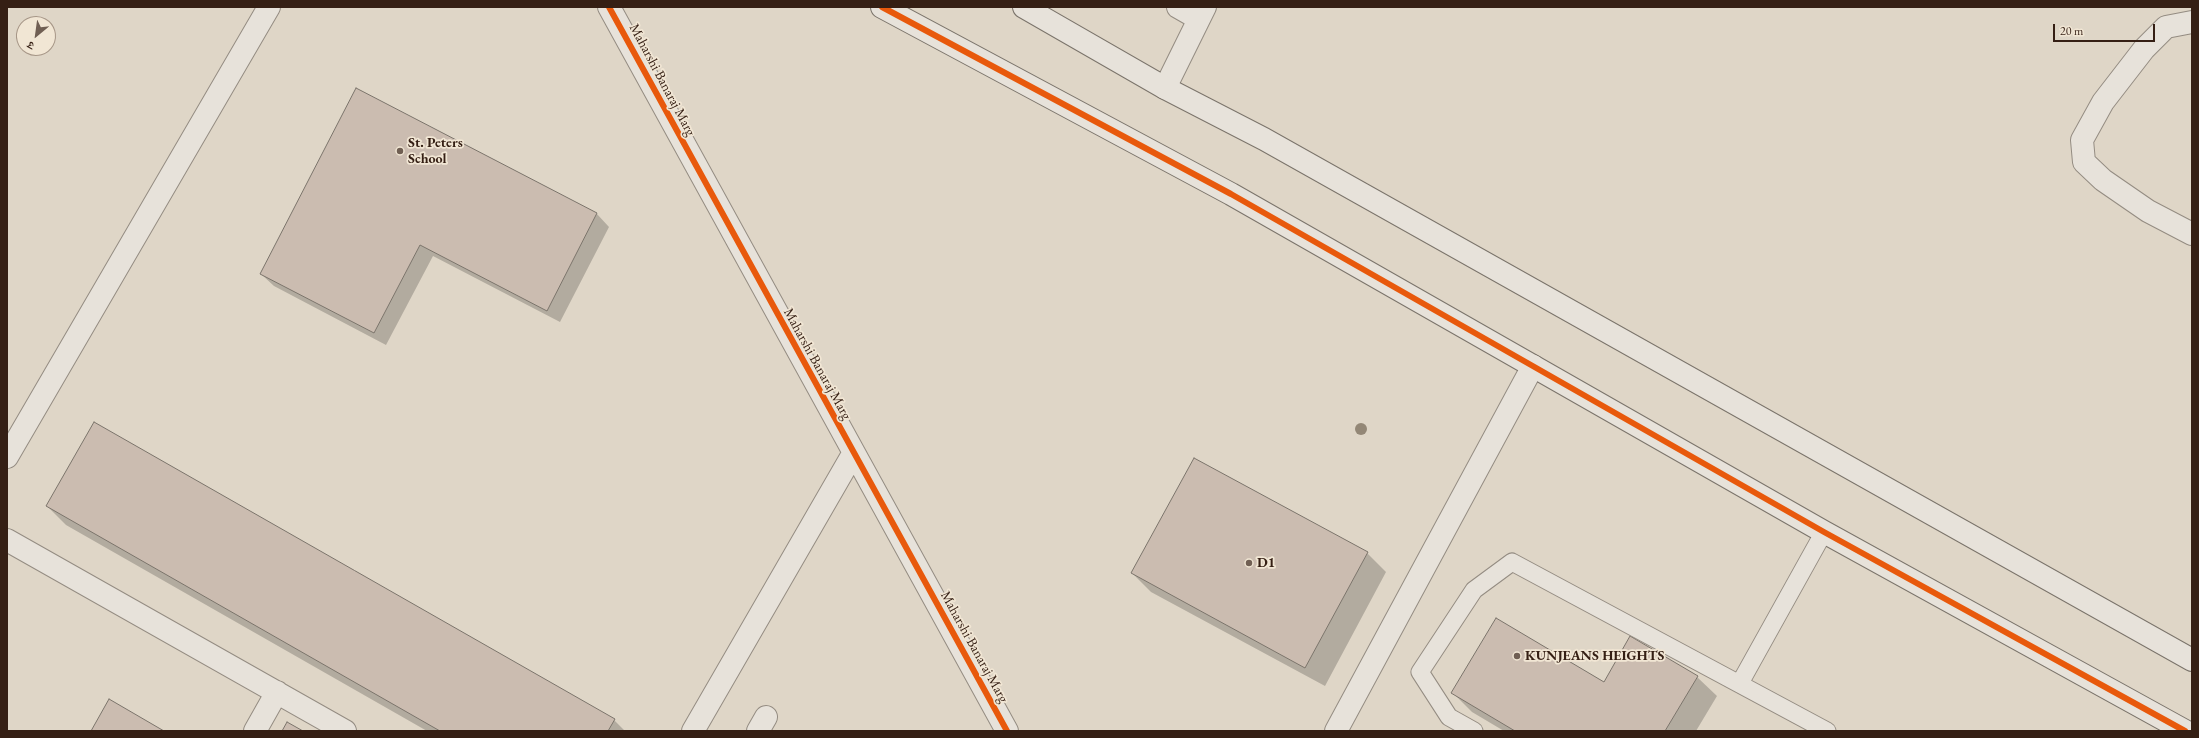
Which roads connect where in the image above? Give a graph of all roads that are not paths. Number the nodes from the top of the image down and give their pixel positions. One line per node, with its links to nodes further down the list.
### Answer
1 (269, 7): 12 (street)
2 (609, 7): 11 (street, Maharshi Banaraj Marg)
3 (882, 7): 10 (street)
4 (1024, 7): 8 (street)
5 (1178, 7): 6 (street)
6 (1202, 13): 8 (street)
7 (2192, 22): 9 (street)
8 (1165, 88): 15 (street)
9 (2192, 234)
10 (1533, 366): 13 (street); 22 (street)
11 (853, 454): 20 (street); 21 (street, Maharshi Banaraj Marg)
12 (7, 457)
13 (1824, 532): 16 (lane); 25 (street)
14 (7, 540): 17 (street)
15 (2192, 660)
16 (1740, 683): 23 (lane); 24 (lane)
17 (278, 692): 18 (street); 19 (street)
18 (255, 731)
19 (345, 731)
20 (693, 731)
21 (1007, 731)
22 (1336, 731)
23 (1474, 731)
24 (1827, 731)
25 (2185, 731)

